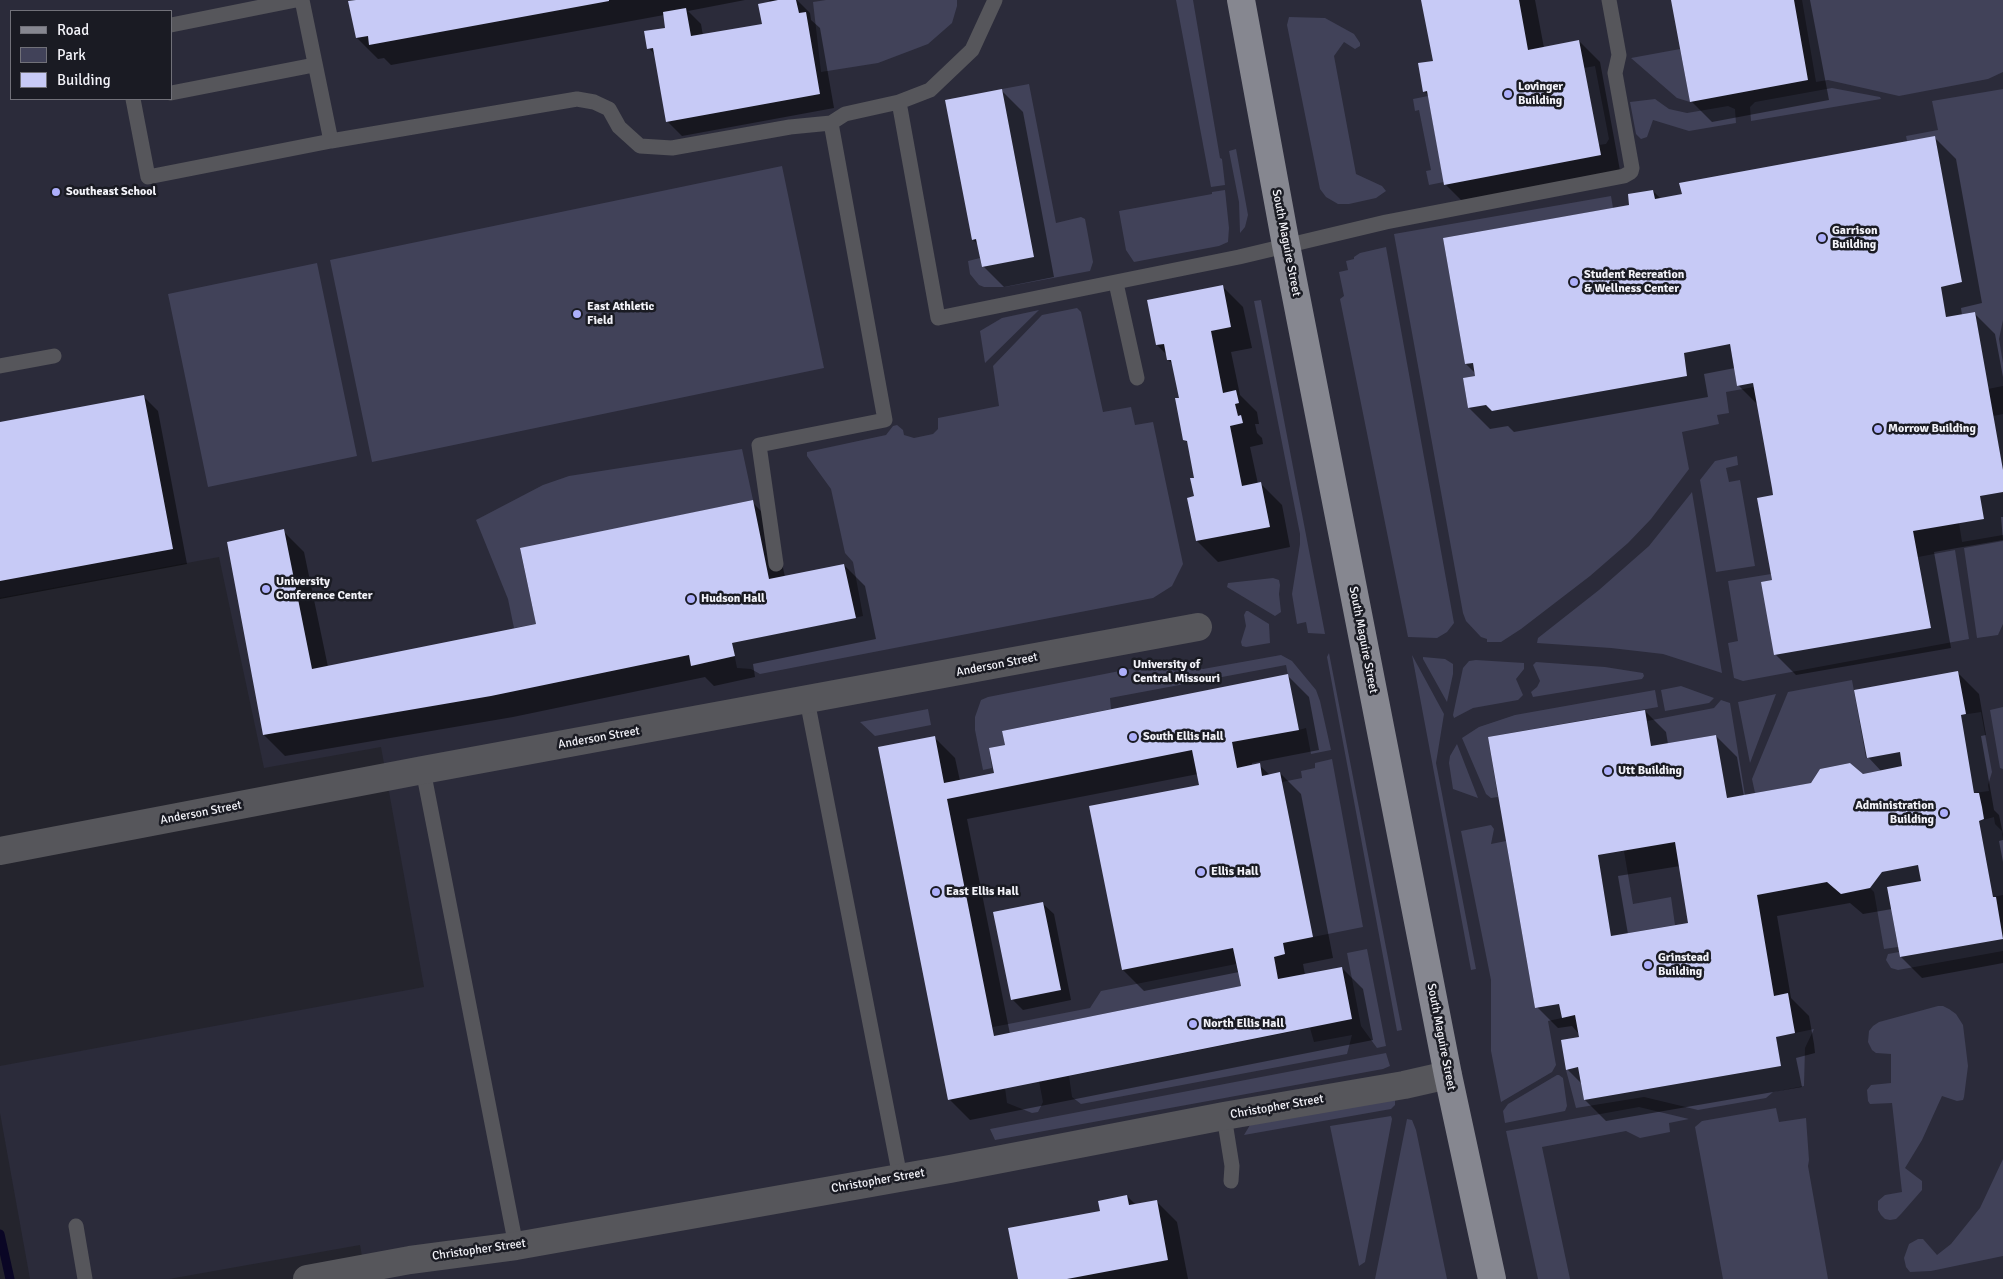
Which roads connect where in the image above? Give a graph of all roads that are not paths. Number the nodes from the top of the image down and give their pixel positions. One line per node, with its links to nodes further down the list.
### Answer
1 (296, 0): 6 (lane)
2 (302, 0): 7 (lane)
3 (995, 0): 10 (lane)
4 (1240, 0): 13 (main road, South Maguire Street)
5 (1609, 0): 13 (lane)
6 (172, 25)
7 (314, 65): 8 (lane); 12 (lane)
8 (172, 93)
9 (136, 100): 12 (lane)
10 (899, 102): 11 (lane); 14 (lane)
11 (831, 123): 12 (lane); 18 (lane)
12 (331, 141)
13 (1286, 245): 14 (lane); 23 (main road, South Maguire Street)
14 (1116, 283): 17 (lane)
15 (54, 356): 16 (lane)
16 (0, 366)
17 (1137, 378)
18 (776, 564)
19 (1198, 627): 20 (street, Anderson Street)
20 (807, 700): 21 (street, Anderson Street); 25 (lane)
21 (423, 770): 22 (street, Anderson Street); 28 (lane)
22 (0, 851)
23 (1448, 1075): 24 (street, Christopher Street); 31 (main road, South Maguire Street)
24 (1224, 1116): 25 (street, Christopher Street); 26 (lane)
25 (900, 1177): 28 (street, Christopher Street)
26 (1231, 1181)
27 (76, 1226): 29 (lane)
28 (516, 1246): 30 (street, Christopher Street)
29 (85, 1279)
30 (307, 1279)
31 (1492, 1279)

